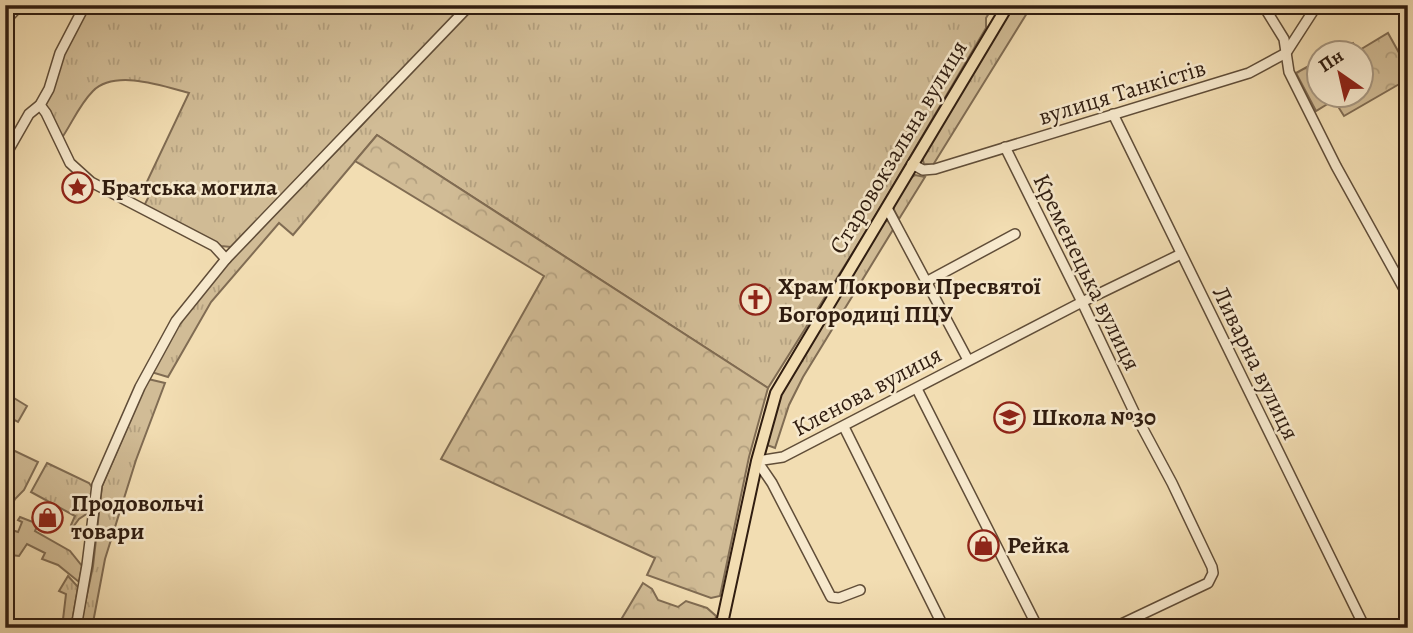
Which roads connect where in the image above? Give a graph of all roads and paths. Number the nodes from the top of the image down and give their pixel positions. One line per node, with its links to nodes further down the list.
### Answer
1 (20, 5): 7 (street)
2 (85, 5): 9 (street)
3 (470, 5): 17 (street)
4 (1008, 5): 13 (main road, Старовокзальна вулиця)
5 (1263, 5): 8 (street)
6 (1317, 5): 8 (street, вулиця Танкістів)
7 (5, 20)
8 (1286, 52): 10 (street, вулиця Танкістів); 19 (street)
9 (40, 105): 12 (street); 17 (street)
10 (1113, 114): 11 (street, вулиця Танкістів); 16 (street, Ливарна вулиця)
11 (1005, 147): 13 (street, вулиця Танкістів); 20 (street, Кременецька вулиця)
12 (5, 156)
13 (912, 164): 14 (main road, Старовокзальна вулиця)
14 (887, 208): 18 (street); 24 (main road, Старовокзальна вулиця)
15 (1015, 234): 18 (street)
16 (1181, 254): 20 (street, Кленова вулиця); 31 (street, Ливарна вулиця)
17 (226, 259): 26 (street)
18 (926, 282): 21 (street)
19 (1408, 296)
20 (1082, 302): 21 (street, Кленова вулиця); 30 (street, Кременецька вулиця)
21 (968, 360): 22 (street, Кленова вулиця)
22 (917, 389): 23 (street, Кленова вулиця); 29 (street)
23 (844, 427): 24 (street, Кленова вулиця); 28 (street)
24 (757, 461): 25 (street); 27 (main road, Старовокзальна вулиця)
25 (860, 590)
26 (76, 628)
27 (720, 628)
28 (944, 628)
29 (1038, 628)
30 (1114, 628)
31 (1365, 628)

